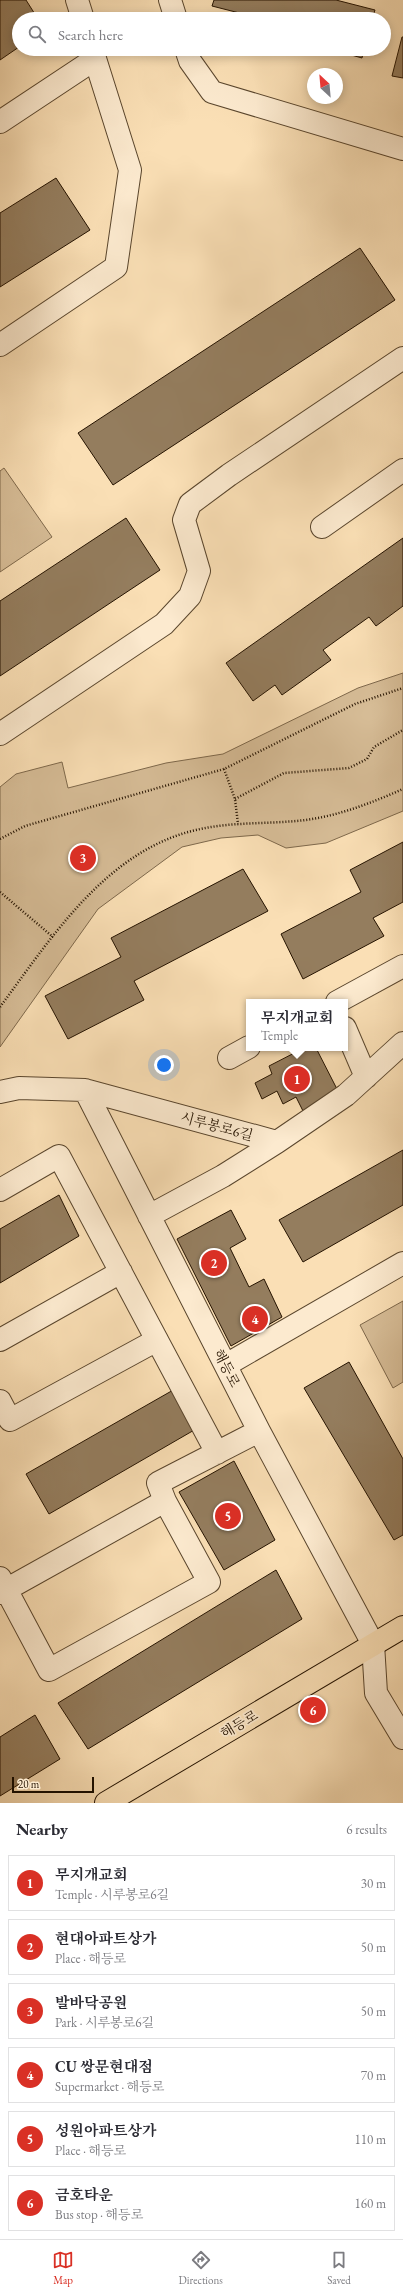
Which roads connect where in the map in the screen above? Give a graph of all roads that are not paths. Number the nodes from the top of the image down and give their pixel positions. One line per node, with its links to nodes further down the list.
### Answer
1 (78, 0): 3 (street)
2 (170, 0): 4 (street)
3 (81, 12)
4 (174, 12)
5 (91, 56): 8 (street)
6 (95, 56): 10 (street)
7 (188, 56): 9 (street)
8 (0, 122)
9 (403, 149)
10 (0, 345)
11 (403, 358): 14 (street)
12 (403, 470): 13 (street)
13 (322, 527)
14 (0, 734)
15 (403, 966): 16 (street)
16 (342, 999)
17 (348, 1035): 21 (street)
18 (403, 1043): 21 (street)
19 (246, 1050): 20 (street)
20 (229, 1058)
21 (366, 1077): 24 (street)
22 (85, 1090): 23 (street, 시루봉로6길); 24 (street, 시루봉로6길); 26 (street, 해등로)
23 (0, 1092)
24 (277, 1142): 26 (street)
25 (0, 1190): 28 (street)
26 (149, 1216): 31 (street, 해등로)
27 (403, 1263): 31 (street)
28 (122, 1272): 29 (street); 30 (street)
29 (0, 1340)
30 (157, 1340): 32 (street); 34 (street)
31 (226, 1364): 33 (street, 해등로)
32 (0, 1401)
33 (259, 1431): 34 (street); 38 (street, 해등로)
34 (217, 1452): 35 (street)
35 (165, 1501): 36 (street); 36 (street)
36 (2, 1587)
37 (403, 1627): 38 (main road, 해등로)
38 (373, 1644): 39 (street, 해등로); 40 (main road, 해등로)
39 (403, 1738)
40 (106, 1803)

